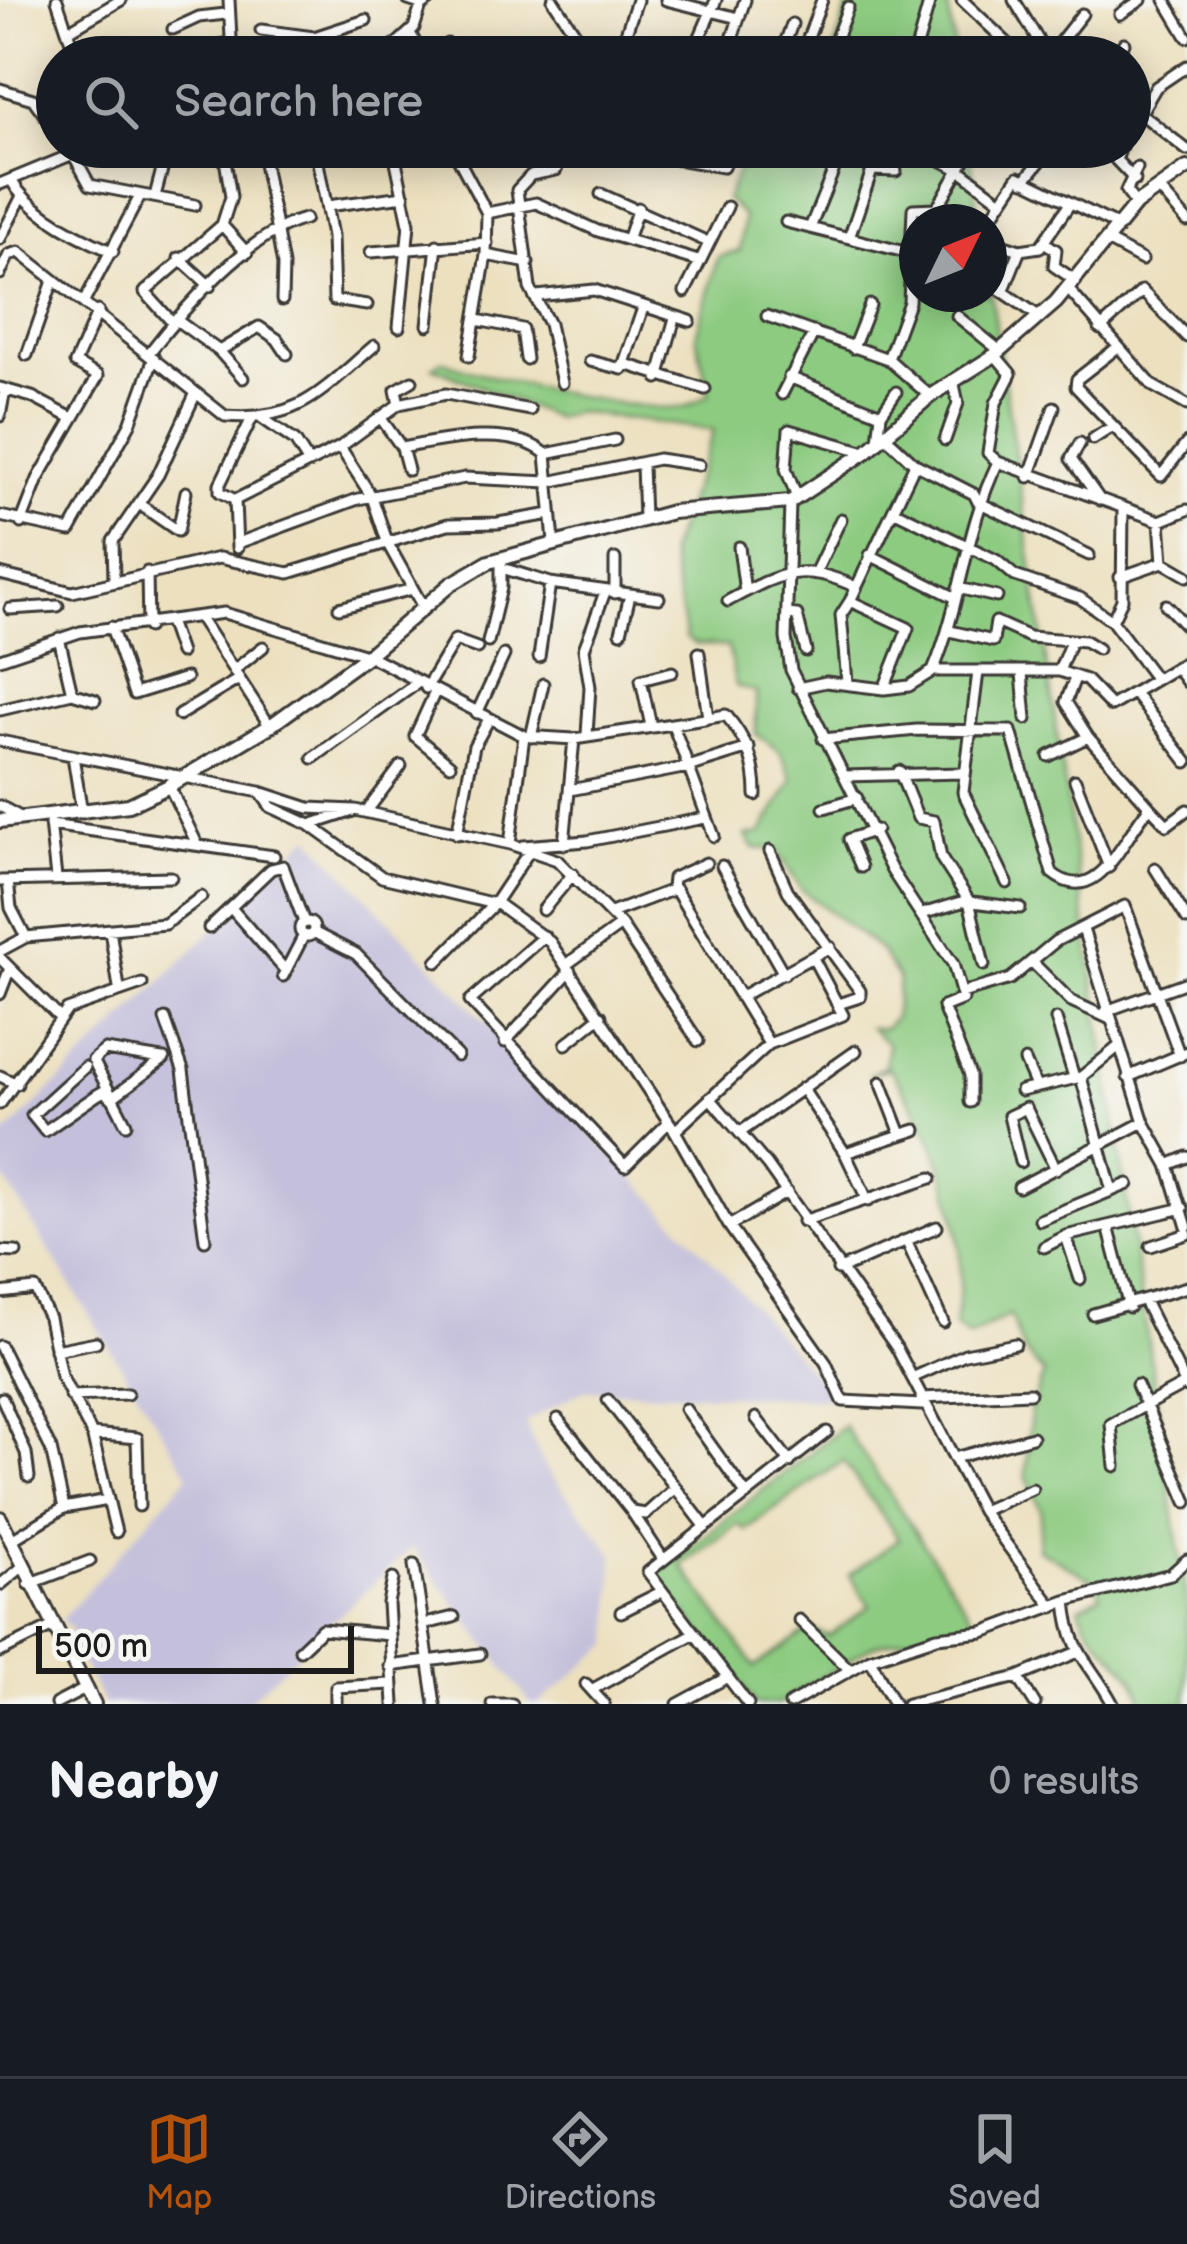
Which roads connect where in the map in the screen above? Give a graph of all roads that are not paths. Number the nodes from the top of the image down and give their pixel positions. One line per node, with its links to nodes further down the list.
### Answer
1 (57, 0): 27 (street)
2 (229, 0): 19 (street)
3 (408, 0): 15 (street)
4 (554, 0): 35 (street)
5 (637, 0): 36 (street)
6 (667, 0): 18 (street)
7 (716, 0): 18 (street)
8 (745, 0): 22 (street)
9 (930, 0): 42 (street)
10 (962, 0): 43 (street)
11 (1014, 0): 44 (street)
12 (1141, 0): 21 (street)
13 (1166, 0): 46 (street)
14 (115, 2): 27 (street)
15 (425, 2): 28 (street)
16 (818, 2): 40 (street)
17 (848, 7): 41 (street)
18 (711, 13): 22 (street); 37 (street)
19 (226, 14): 25 (street); 30 (street)
20 (1082, 14): 45 (street)
21 (1120, 14)
22 (740, 18): 38 (street)
23 (366, 20): 32 (street)
24 (792, 24): 39 (street)
25 (173, 29)
26 (261, 30): 31 (street)
27 (68, 31): 29 (street)
28 (410, 32): 33 (street); 34 (street)
29 (70, 36)
30 (228, 36)
31 (306, 36)
32 (317, 36)
33 (406, 36)
34 (413, 36)
35 (573, 36)
36 (625, 36)
37 (701, 36)
38 (734, 36)
39 (788, 36)
40 (807, 36)
41 (838, 36)
42 (920, 36)
43 (1000, 36)
44 (1040, 36)
45 (1065, 36)
46 (1187, 38)
47 (1187, 66): 49 (street)
48 (0, 88): 50 (street)
49 (1151, 92)
50 (36, 103)
51 (1151, 122): 52 (street)
52 (1187, 150)
53 (36, 168): 71 (street)
54 (79, 168): 74 (street)
55 (162, 168): 75 (street)
56 (227, 168): 92 (street)
57 (265, 168): 93 (street)
58 (319, 168): 85 (street)
59 (398, 168): 76 (street)
60 (463, 168): 88 (street)
61 (557, 168): 79 (street)
62 (834, 168): 95 (street)
63 (956, 168): 68 (street)
64 (1035, 168): 70 (street)
65 (1131, 168): 82 (street)
66 (1187, 168): 72 (main road)
67 (871, 170): 69 (street); 96 (street)
68 (960, 170): 78 (street); 80 (street)
69 (896, 171)
70 (1024, 181): 78 (street); 84 (street)
71 (6, 182): 77 (street)
72 (1160, 190): 82 (main road); 90 (street)
73 (601, 194): 87 (street)
74 (140, 196): 75 (street); 108 (street)
75 (155, 196): 83 (street)
76 (404, 196): 85 (street); 102 (street)
77 (21, 198): 98 (street); 108 (street)
78 (1001, 201): 81 (street)
79 (519, 204): 88 (street); 97 (street); 114 (street)
80 (938, 204)
81 (999, 204)
82 (1136, 204): 94 (main road)
83 (195, 205)
84 (1069, 205): 94 (street); 101 (street)
85 (327, 206): 125 (street)
86 (727, 207): 100 (street)
87 (638, 208): 97 (street); 100 (street)
88 (487, 213): 105 (street)
89 (305, 219): 93 (street)
90 (1187, 221)
91 (786, 222): 95 (street)
92 (222, 225): 110 (street); 111 (street)
93 (275, 226): 110 (street); 124 (street)
94 (1118, 226): 99 (main road)
95 (810, 228): 96 (street)
96 (850, 236): 106 (street)
97 (628, 237): 113 (street)
98 (0, 238)
99 (1107, 241): 112 (street); 118 (main road)
100 (708, 242): 113 (street)
101 (1048, 244): 107 (street); 118 (street)
102 (410, 245): 103 (street); 109 (street); 138 (street)
103 (437, 245): 105 (street); 137 (street)
104 (1007, 246): 107 (street)
105 (487, 249): 114 (street); 134 (street)
106 (899, 250)
107 (1020, 250): 117 (street)
108 (112, 252): 123 (street)
109 (371, 252)
110 (247, 253): 119 (street)
111 (179, 258): 119 (street); 135 (street)
112 (1142, 260)
113 (698, 261): 120 (street)
114 (528, 263): 122 (street)
115 (0, 274): 116 (street)
116 (53, 281): 123 (street); 148 (street)
117 (1007, 282)
118 (1072, 285): 132 (main road); 139 (street)
119 (210, 286): 135 (street)
120 (686, 292)
121 (1007, 295): 132 (street)
122 (537, 296): 127 (street); 160 (street)
123 (85, 300): 128 (street)
124 (282, 300)
125 (367, 305)
126 (870, 305): 144 (street)
127 (644, 308): 133 (street); 154 (street)
128 (98, 311): 149 (street); 174 (street)
129 (906, 312): 152 (street)
130 (767, 316): 140 (street)
131 (957, 316): 146 (street)
132 (1040, 317): 146 (main road)
133 (675, 318): 136 (street); 157 (street)
134 (477, 320): 150 (street); 151 (street)
135 (174, 321): 145 (street); 149 (street)
136 (690, 321)
137 (428, 325)
138 (399, 326)
139 (1100, 329): 141 (street); 143 (street)
140 (814, 332): 144 (street); 155 (street)
141 (1187, 337)
142 (374, 346): 175 (street)
143 (1118, 347): 167 (street); 176 (street)
144 (853, 348): 152 (street)
145 (219, 351): 147 (street); 156 (street)
146 (997, 353): 158 (main road); 187 (street)
147 (286, 354)
148 (27, 355)
149 (152, 356): 165 (street); 210 (street)
150 (469, 356)
151 (526, 359)
152 (888, 359): 166 (street)
153 (590, 361): 154 (street)
154 (625, 364): 157 (street)
155 (789, 377): 164 (street); 171 (street)
156 (243, 378)
157 (658, 379): 162 (street)
158 (953, 380): 166 (main road); 180 (street)
159 (412, 382): 168 (street)
160 (562, 383)
161 (2, 389): 172 (street); 174 (street)
162 (705, 389)
163 (896, 392): 171 (street)
164 (782, 394)
165 (195, 395): 175 (street); 201 (street)
166 (930, 396): 177 (main road)
167 (1186, 401)
168 (398, 404): 170 (street); 173 (street)
169 (1054, 406): 193 (street)
170 (530, 410)
171 (881, 414): 177 (street)
172 (0, 416)
173 (380, 417): 182 (street); 184 (street)
174 (72, 418): 210 (street)
175 (257, 418): 188 (street); 197 (street)
176 (1113, 426): 178 (street); 183 (street)
177 (881, 439): 185 (main road); 189 (street)
178 (1093, 439)
179 (615, 440): 186 (street)
180 (945, 440)
181 (1080, 442): 199 (street)
182 (340, 447): 188 (street); 196 (street)
183 (1186, 447)
184 (401, 448): 186 (street); 192 (street)
185 (866, 452): 198 (main road); 198 (street)
186 (546, 454): 194 (street)
187 (998, 462): 193 (street); 200 (street)
188 (309, 464): 197 (street)
189 (915, 464): 200 (street); 202 (street)
190 (699, 465): 191 (street)
191 (642, 466): 194 (street); 207 (street)
192 (408, 470)
193 (1029, 477): 199 (street)
194 (549, 482): 196 (street); 205 (street)
195 (186, 492): 201 (street)
196 (372, 496): 212 (street); 213 (street)
197 (235, 500): 212 (street)
198 (793, 500): 207 (main road); 225 (street)
199 (1100, 500): 204 (street)
200 (978, 502): 214 (street); 217 (street)
201 (139, 504): 228 (street)
202 (893, 510): 214 (street); 216 (street)
203 (1187, 510): 209 (street)
204 (1123, 511): 209 (street); 227 (street)
205 (551, 514): 211 (street); 213 (street)
206 (0, 516): 210 (street)
207 (644, 518): 211 (main road)
208 (841, 519): 222 (street)
209 (1160, 521): 220 (street)
210 (20, 523)
211 (554, 542): 221 (main road)
212 (238, 543): 218 (street)
213 (388, 544): 218 (street); 231 (street)
214 (964, 545): 235 (street); 248 (street)
215 (739, 547): 234 (street)
216 (870, 555): 230 (street); 235 (street)
217 (1089, 555)
218 (236, 559): 223 (street)
219 (615, 559): 233 (street)
220 (1163, 562): 226 (street); 227 (street)
221 (500, 563): 229 (street); 243 (main road); 257 (street)
222 (818, 569): 225 (street); 230 (street)
223 (147, 572): 228 (street); 251 (street)
224 (0, 574): 232 (street)
225 (789, 574): 234 (street); 246 (street)
226 (1187, 576)
227 (1120, 577): 248 (street)
228 (114, 579): 232 (street)
229 (550, 583): 233 (street); 266 (street)
230 (856, 587): 240 (street)
231 (409, 590): 243 (street); 244 (street)
232 (62, 591): 242 (street)
233 (610, 592): 236 (street); 298 (street)
234 (745, 592): 239 (street)
235 (956, 593): 237 (street); 253 (street)
236 (630, 595): 238 (street); 254 (street)
237 (997, 596)
238 (659, 598)
239 (728, 601)
240 (850, 601): 279 (street); 284 (street)
241 (1166, 605): 252 (street)
242 (58, 606): 245 (street); 255 (street)
243 (422, 607): 265 (main road)
244 (339, 608)
245 (10, 609)
246 (787, 614): 261 (street); 283 (street)
247 (199, 617): 249 (street); 265 (street); 275 (street)
248 (1112, 621): 278 (street)
249 (170, 624): 251 (street); 262 (street)
250 (112, 626): 251 (street); 255 (street); 276 (street)
251 (148, 627)
252 (1187, 627)
253 (950, 631): 256 (street); 270 (street)
254 (621, 632)
255 (61, 637): 267 (street); 285 (street)
256 (1071, 640): 260 (street); 272 (street)
257 (488, 642)
258 (263, 647): 275 (street)
259 (477, 649): 282 (street)
260 (1098, 650)
261 (806, 651)
262 (180, 653)
263 (699, 653): 304 (street)
264 (504, 655): 289 (street)
265 (367, 656): 282 (street); 295 (main road)
266 (539, 657)
267 (0, 659)
268 (1187, 661): 269 (street)
269 (1176, 668): 278 (street); 280 (street)
270 (933, 671): 271 (street); 284 (street)
271 (978, 671): 274 (street); 297 (street)
272 (1059, 671): 274 (street); 277 (street)
273 (672, 672): 296 (street)
274 (1022, 673): 293 (street)
275 (237, 675): 290 (street); 295 (street)
276 (186, 678)
277 (1075, 678): 286 (street); 300 (street)
278 (1155, 679): 286 (street)
279 (847, 682): 283 (street); 284 (street)
280 (1187, 682)
281 (542, 684): 299 (street)
282 (426, 688): 289 (street); 307 (street); 309 (street)
283 (798, 688): 302 (street)
284 (884, 689)
285 (72, 693): 287 (street); 288 (street)
286 (1134, 693): 308 (street)
287 (95, 700)
288 (0, 710)
289 (477, 712): 291 (street)
290 (179, 715)
291 (489, 718): 299 (street); 333 (street)
292 (705, 719): 294 (street)
293 (1026, 719)
294 (674, 725): 296 (street); 311 (street)
295 (269, 726): 316 (main road)
296 (651, 726): 298 (street)
297 (970, 734): 302 (street); 313 (street); 345 (street)
298 (587, 735): 301 (street)
299 (527, 736): 301 (street); 337 (street)
300 (1088, 737): 306 (street); 322 (street)
301 (574, 739): 317 (street)
302 (823, 739): 314 (street)
303 (0, 741): 305 (street)
304 (749, 748): 311 (street); 319 (street)
305 (73, 756): 316 (street); 326 (street)
306 (1049, 756)
307 (313, 758)
308 (1187, 762)
309 (450, 765)
310 (401, 766): 325 (street)
311 (688, 767): 317 (street); 327 (street)
312 (898, 771): 313 (street); 314 (street); 354 (street)
313 (962, 773): 351 (street)
314 (844, 776): 320 (street)
315 (1075, 780): 345 (street)
316 (175, 782): 318 (street); 326 (main road); 335 (street)
317 (570, 790): 336 (street)
318 (260, 792): 325 (street); 331 (street)
319 (756, 795)
320 (857, 798): 323 (street); 332 (street)
321 (0, 806): 328 (street)
322 (1150, 807): 324 (street); 345 (street)
323 (824, 808)
324 (1187, 810)
325 (361, 811): 331 (street); 333 (street)
326 (82, 813): 330 (main road)
327 (705, 818): 334 (street); 336 (street)
328 (25, 820): 329 (main road); 330 (main road)
329 (0, 821)
330 (50, 821): 335 (street); 349 (street)
331 (310, 825): 355 (street)
332 (876, 830): 344 (street); 360 (street)
333 (458, 834): 337 (street)
334 (714, 836)
335 (197, 844): 340 (street)
336 (564, 844): 337 (street); 341 (street)
337 (514, 845): 338 (street)
338 (530, 850): 341 (street); 355 (street)
339 (770, 851): 369 (street)
340 (274, 856)
341 (557, 860): 347 (street)
342 (706, 863): 352 (street)
343 (722, 866): 377 (street)
344 (861, 867)
345 (1109, 867)
346 (1155, 868): 361 (street)
347 (573, 874): 358 (street); 359 (street)
348 (171, 877): 349 (street)
349 (56, 878): 350 (street)
350 (4, 881): 368 (street)
351 (1007, 883)
352 (672, 888): 359 (street); 384 (street)
353 (202, 897): 365 (street)
354 (969, 901): 357 (street); 360 (street); 374 (street)
355 (494, 904): 367 (street); 372 (street)
356 (230, 908): 363 (street); 366 (street); 366 (street)
357 (1020, 908)
358 (543, 910)
359 (611, 913): 362 (street)
360 (922, 914): 382 (street)
361 (1187, 919)
362 (621, 926): 376 (street); 392 (street)
363 (209, 928)
364 (1083, 929): 373 (street); 381 (street); 386 (street)
365 (110, 930): 368 (street); 380 (street)
366 (307, 930): 398 (street)
367 (544, 936): 376 (street); 391 (street)
368 (26, 937): 370 (street)
369 (830, 947): 371 (street); 385 (street)
370 (0, 954): 375 (street)
371 (813, 958): 377 (street); 385 (street)
372 (437, 962)
373 (1034, 964): 382 (street); 386 (street)
374 (984, 965)
375 (10, 968): 383 (street); 388 (street)
376 (568, 968): 387 (street); 391 (street)
377 (784, 974): 384 (street)
378 (1187, 982): 381 (street)
379 (142, 984): 380 (street)
380 (119, 988): 388 (street)
381 (1154, 992): 386 (street); 397 (street)
382 (962, 993): 413 (street)
383 (0, 994)
384 (740, 998): 394 (street)
385 (838, 1004): 394 (street)
386 (1107, 1015): 395 (street)
387 (601, 1016): 393 (street); 417 (street)
388 (59, 1017): 407 (street)
389 (165, 1019): 400 (street)
390 (1056, 1019): 404 (street)
391 (505, 1042): 417 (street)
392 (698, 1042)
393 (566, 1044)
394 (769, 1044): 412 (street)
395 (1118, 1047): 404 (street); 405 (street)
396 (856, 1052): 409 (street)
397 (1184, 1054): 405 (street)
398 (457, 1056)
399 (164, 1059): 400 (street); 411 (street); 411 (street)
400 (179, 1059): 441 (street)
401 (1025, 1061): 408 (street)
402 (85, 1067): 411 (street)
403 (0, 1076): 407 (street)
404 (1078, 1077): 408 (street); 421 (street)
405 (1128, 1077): 415 (street)
406 (881, 1082): 420 (street)
407 (17, 1084): 414 (street)
408 (1035, 1084): 410 (street)
409 (802, 1088): 419 (street); 422 (street)
410 (1021, 1090)
411 (112, 1098): 416 (street)
412 (710, 1098): 417 (street); 419 (street)
413 (970, 1102)
414 (0, 1104)
415 (1144, 1122): 421 (street); 425 (street)
416 (126, 1124)
417 (672, 1127): 436 (street)
418 (916, 1130): 420 (street)
419 (742, 1131): 431 (street)
420 (901, 1133): 422 (street)
421 (1098, 1148): 426 (street); 430 (street)
422 (845, 1153): 432 (street)
423 (1187, 1157): 425 (street)
424 (1020, 1162): 426 (street)
425 (1168, 1165): 433 (street)
426 (1056, 1168): 429 (street)
427 (931, 1178): 432 (street)
428 (1128, 1184): 430 (street)
429 (1019, 1187)
430 (1112, 1191): 434 (street)
431 (787, 1192): 435 (street); 436 (street)
432 (868, 1201): 435 (street)
433 (1183, 1208): 437 (street); 439 (street)
434 (1040, 1220)
435 (803, 1221): 447 (street)
436 (729, 1226): 467 (street)
437 (1108, 1226): 440 (street); 452 (street)
438 (937, 1227): 442 (street)
439 (1187, 1230): 444 (street)
440 (1066, 1236): 443 (street); 448 (street)
441 (205, 1240)
442 (906, 1240): 447 (street); 454 (street)
443 (1044, 1246)
444 (1151, 1246)
445 (0, 1251): 446 (street)
446 (16, 1252)
447 (838, 1270): 459 (street)
448 (1080, 1279)
449 (1187, 1287): 451 (street)
450 (0, 1293): 458 (street)
451 (1144, 1301): 452 (street); 461 (street)
452 (1129, 1307): 453 (street)
453 (1094, 1314)
454 (943, 1322)
455 (96, 1342): 458 (street)
456 (1015, 1344): 459 (street)
457 (0, 1350): 475 (street)
458 (56, 1350): 464 (street)
459 (912, 1378): 467 (street)
460 (1137, 1385): 468 (street)
461 (1186, 1386): 468 (street)
462 (1030, 1393): 467 (street)
463 (127, 1394): 464 (street)
464 (70, 1396): 473 (street)
465 (2, 1398): 476 (street)
466 (608, 1400): 481 (street)
467 (922, 1402): 477 (street)
468 (1147, 1405): 479 (street); 485 (street)
469 (685, 1409): 483 (street)
470 (757, 1418): 478 (street)
471 (558, 1419): 489 (street)
472 (826, 1432): 478 (street)
473 (92, 1434): 484 (street); 486 (street)
474 (1032, 1437): 477 (street)
475 (51, 1449): 476 (street); 487 (street)
476 (26, 1453): 480 (street)
477 (954, 1458): 488 (street)
478 (790, 1462): 483 (street)
479 (1115, 1466)
480 (29, 1478)
481 (675, 1488): 489 (street); 491 (street)
482 (1032, 1489): 488 (street)
483 (746, 1493): 491 (street)
484 (108, 1500): 487 (street); 492 (street)
485 (1187, 1502)
486 (139, 1506)
487 (64, 1508): 493 (street)
488 (982, 1511): 504 (street)
489 (632, 1512): 494 (street)
490 (1, 1524): 493 (main road)
491 (705, 1526): 494 (street)
492 (116, 1532)
493 (10, 1541): 498 (main road)
494 (663, 1559): 502 (street)
495 (1187, 1560): 503 (street)
496 (90, 1561): 500 (street)
497 (414, 1565): 508 (street)
498 (21, 1568): 500 (main road); 501 (street)
499 (393, 1580): 511 (street)
500 (29, 1584): 509 (main road)
501 (0, 1585)
502 (659, 1593): 505 (street); 510 (street)
503 (1069, 1601): 504 (street); 514 (street)
504 (1053, 1607): 516 (street)
505 (620, 1612)
506 (454, 1617): 508 (street)
507 (799, 1620): 519 (street)
508 (425, 1624): 517 (street)
509 (53, 1626): 513 (street); 523 (main road)
510 (694, 1633): 520 (street); 531 (street)
511 (390, 1634): 512 (street); 518 (street)
512 (300, 1650)
513 (0, 1652)
514 (1078, 1652): 521 (street); 538 (street)
515 (480, 1654): 517 (street)
516 (870, 1659): 519 (street); 535 (street)
517 (429, 1661): 518 (street); 528 (street)
518 (390, 1666): 522 (street)
519 (848, 1668): 534 (street)
520 (728, 1677): 532 (street); 533 (street)
521 (1018, 1677): 536 (street); 537 (street)
522 (391, 1684): 526 (street); 527 (street)
523 (85, 1689): 524 (street); 525 (main road)
524 (56, 1704)
525 (94, 1704)
526 (335, 1704)
527 (394, 1704)
528 (435, 1704)
529 (492, 1704): 530 (street)
530 (512, 1704)
531 (604, 1704)
532 (678, 1704)
533 (748, 1704)
534 (790, 1704)
535 (894, 1704)
536 (907, 1704)
537 (1035, 1704)
538 (1113, 1704)

